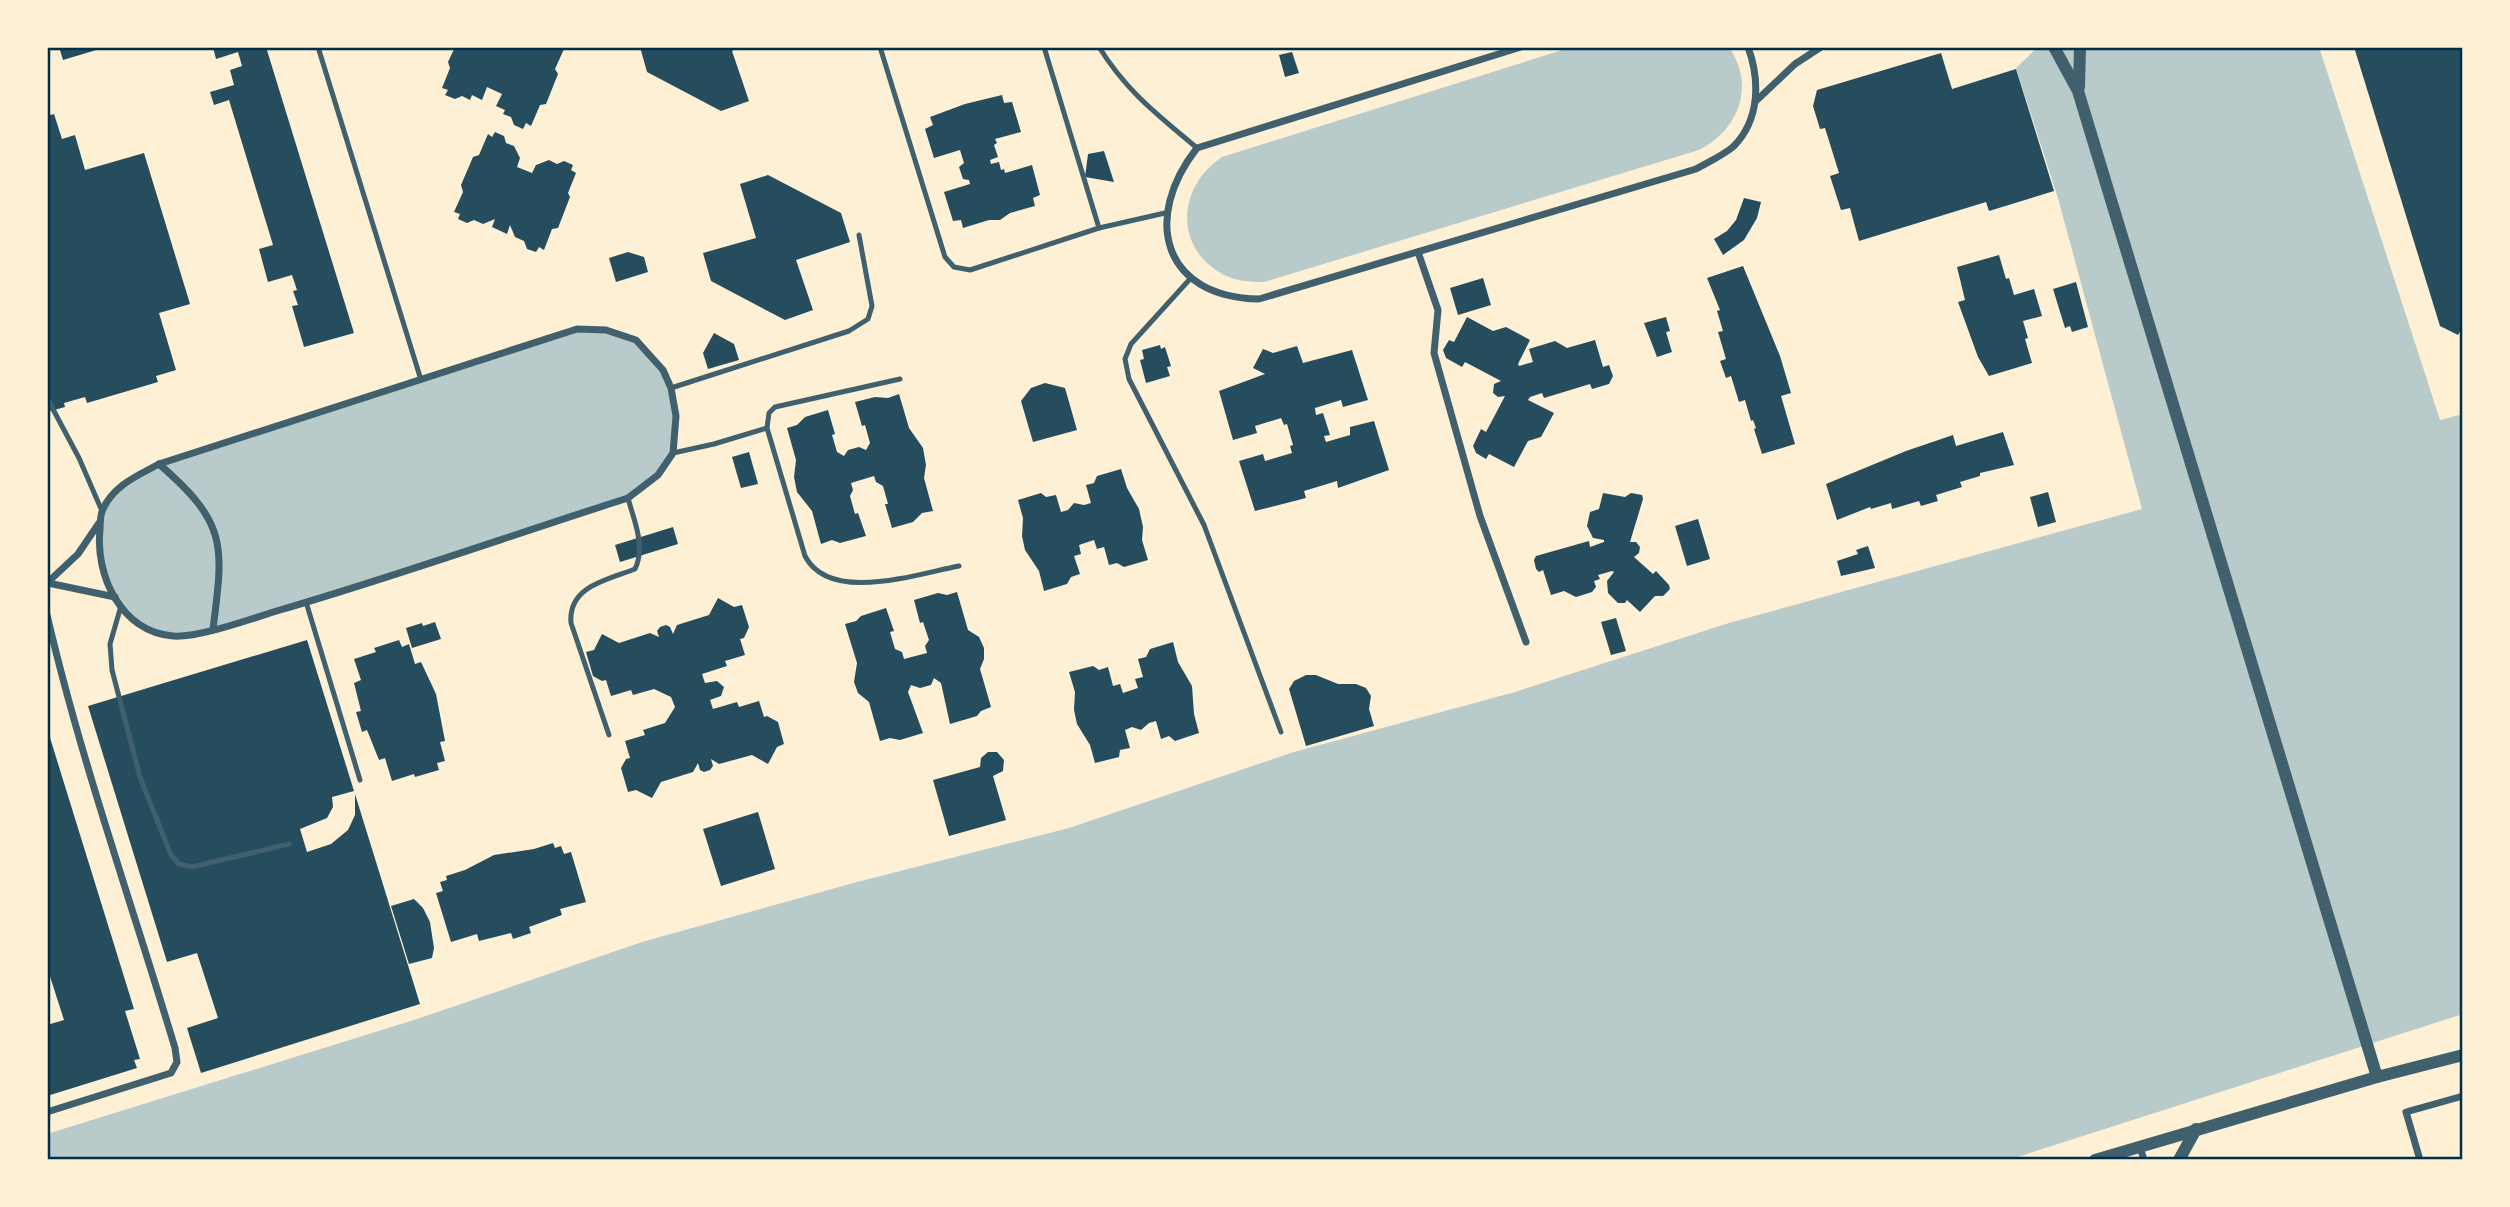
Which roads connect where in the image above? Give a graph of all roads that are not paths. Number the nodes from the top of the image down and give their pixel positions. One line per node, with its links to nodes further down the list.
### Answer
1 (317, 47): 19 (lane)
2 (880, 47): 14 (lane)
3 (1044, 47): 14 (lane)
4 (1099, 47): 12 (lane)
5 (1521, 47): 12 (street)
6 (1748, 47): 11 (street)
7 (1821, 47): 11 (street)
8 (2054, 47): 10 (street)
9 (2080, 47): 10 (street)
10 (2078, 91): 41 (street)
11 (1756, 100): 16 (street)
12 (1197, 148): 13 (street)
13 (1165, 213): 14 (lane); 17 (street)
14 (1099, 228)
15 (859, 235): 20 (lane)
16 (1418, 252): 17 (street); 35 (street)
17 (1190, 279): 36 (lane)
18 (900, 379): 22 (lane)
19 (421, 380): 20 (street); 24 (street)
20 (671, 388): 23 (street)
21 (47, 398): 26 (lane)
22 (767, 428): 23 (lane); 28 (lane)
23 (673, 453): 25 (street)
24 (159, 464): 26 (street); 34 (street)
25 (628, 498): 31 (street); 37 (lane)
26 (102, 511): 27 (street)
27 (100, 521): 29 (street); 30 (street)
28 (959, 566)
29 (48, 583): 30 (street)
30 (115, 597): 32 (street)
31 (306, 602): 34 (street); 38 (lane)
32 (121, 606): 34 (street); 39 (lane)
33 (47, 615): 43 (street)
34 (213, 629)
35 (1527, 642)
36 (1280, 732)
37 (609, 735)
38 (360, 780)
39 (289, 844)
40 (2463, 1055): 41 (street)
41 (2377, 1077): 44 (street)
42 (2463, 1096): 49 (street)
43 (47, 1112)
44 (2196, 1129): 45 (street); 48 (street)
45 (2140, 1147): 46 (street); 47 (street)
46 (2095, 1160)
47 (2144, 1160)
48 (2179, 1160)
49 (2420, 1160)

